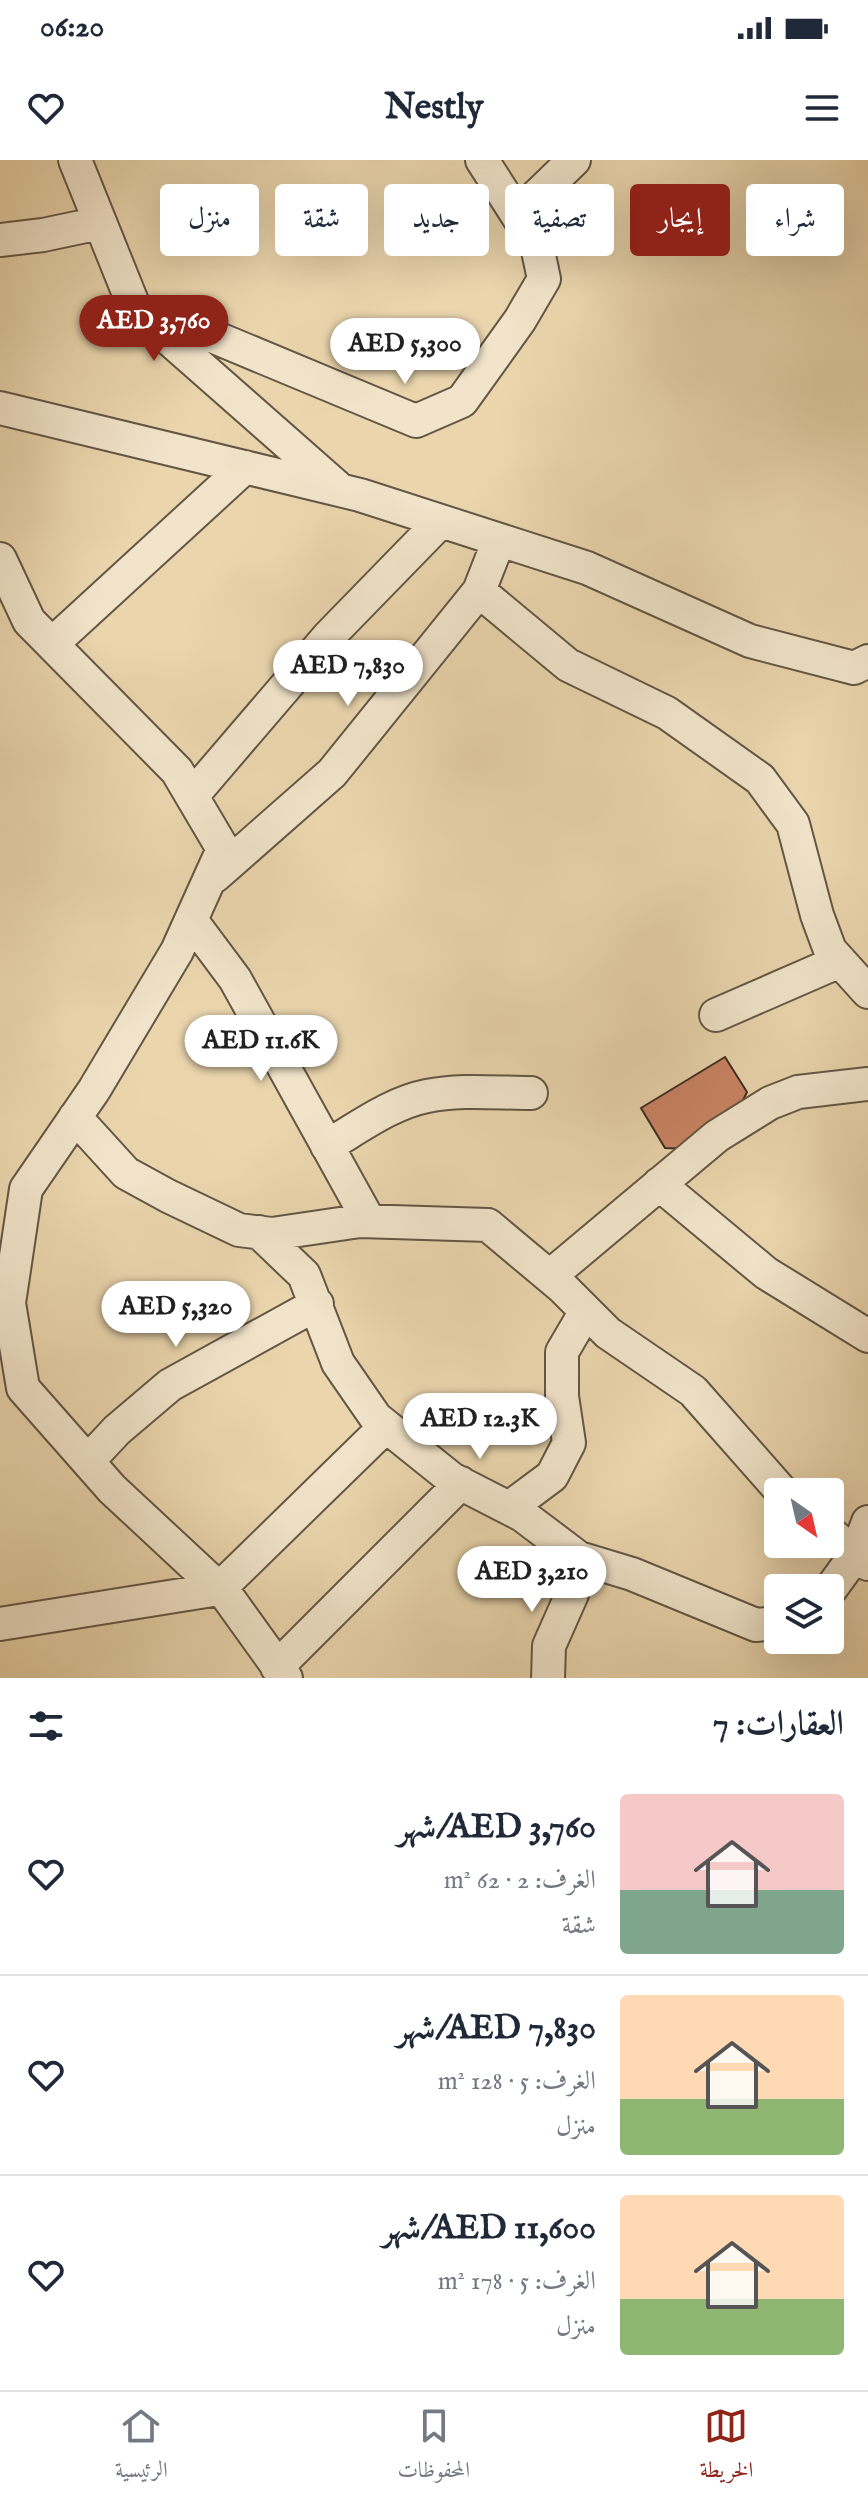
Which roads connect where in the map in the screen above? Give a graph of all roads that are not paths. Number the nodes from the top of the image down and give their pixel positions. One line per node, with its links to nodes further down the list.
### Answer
1 (482, 160): 5 (street)
2 (574, 160): 4 (street)
3 (82, 161): 6 (street)
4 (549, 184)
5 (505, 194)
6 (100, 223): 7 (street); 9 (street)
7 (0, 240)
8 (539, 256): 9 (street)
9 (135, 309): 12 (street)
10 (0, 408): 11 (street)
11 (245, 467): 12 (street); 17 (street)
12 (340, 490): 13 (street)
13 (441, 521): 14 (street); 19 (street)
14 (499, 540): 16 (street); 18 (street)
15 (0, 559): 17 (street)
16 (479, 591): 20 (street); 22 (street)
17 (52, 644): 19 (street)
18 (868, 661)
19 (192, 796): 20 (street)
20 (209, 881): 21 (street)
21 (191, 920): 27 (street); 28 (street)
22 (840, 961): 23 (street); 24 (street)
23 (868, 992)
24 (716, 1015)
25 (868, 1084): 29 (street)
26 (531, 1093): 28 (street)
27 (75, 1117): 31 (street); 32 (street)
28 (327, 1146): 30 (street)
29 (659, 1184): 33 (street); 36 (street)
30 (369, 1221): 31 (street); 33 (street)
31 (259, 1232): 34 (street)
32 (9, 1237): 38 (street)
33 (550, 1276): 35 (street)
34 (317, 1304): 37 (street); 38 (street)
35 (586, 1311): 39 (street); 41 (street)
36 (868, 1336)
37 (386, 1426): 40 (street); 47 (street)
38 (88, 1461): 47 (street)
39 (770, 1478)
40 (461, 1483): 41 (street); 50 (street)
41 (509, 1508): 44 (street)
42 (868, 1522): 45 (street)
43 (844, 1544): 45 (street)
44 (579, 1558): 49 (street); 51 (street)
45 (862, 1559): 46 (street)
46 (844, 1576)
47 (219, 1589): 48 (street); 50 (street)
48 (0, 1624)
49 (764, 1624)
50 (282, 1672)
51 (548, 1678)

